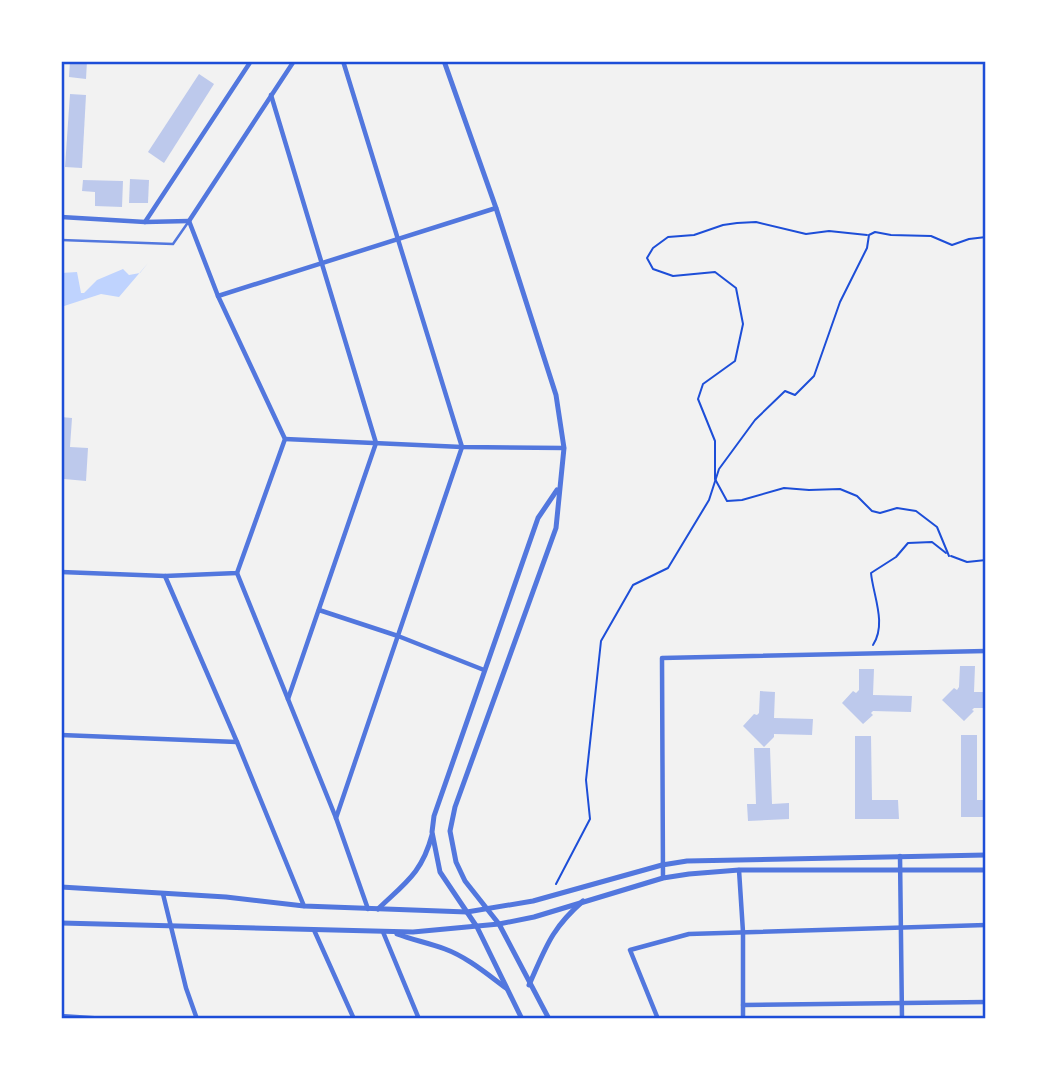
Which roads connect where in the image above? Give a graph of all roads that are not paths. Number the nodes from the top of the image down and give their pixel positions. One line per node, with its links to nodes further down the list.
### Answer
1 (251, 61): 9 (street)
2 (294, 61): 5 (street)
3 (343, 61): 10 (street)
4 (444, 61): 6 (street)
5 (271, 95): 8 (street); 12 (street)
6 (496, 208): 10 (street); 17 (street)
7 (61, 217): 9 (street)
8 (189, 221): 9 (street); 11 (lane); 13 (street)
9 (145, 222)
10 (398, 239): 12 (street); 16 (street)
11 (61, 240)
12 (321, 264): 13 (street); 15 (street)
13 (218, 296): 14 (street)
14 (285, 439): 15 (street); 20 (street)
15 (376, 443): 16 (street); 22 (street)
16 (462, 447): 17 (street); 23 (street)
17 (564, 448): 18 (street)
18 (558, 488): 25 (street); 44 (street)
19 (61, 572): 21 (street)
20 (237, 573): 21 (street); 26 (street)
21 (165, 576): 28 (street)
22 (318, 610): 23 (street); 26 (street)
23 (398, 636): 25 (street); 29 (street)
24 (986, 651): 33 (street)
25 (484, 670): 30 (street)
26 (288, 699): 29 (street)
27 (61, 735): 28 (street)
28 (237, 742): 41 (street)
29 (336, 818): 42 (street)
30 (432, 832): 43 (street); 45 (street)
31 (986, 855): 32 (street)
32 (900, 856): 33 (street); 36 (street)
33 (662, 865): 37 (street); 44 (street)
34 (739, 870): 36 (street); 37 (street); 54 (street)
35 (986, 870): 36 (street)
36 (900, 872): 51 (street)
37 (663, 878): 40 (street)
38 (61, 887): 39 (street)
39 (163, 894): 41 (street); 48 (street)
40 (586, 900): 47 (street); 56 (street)
41 (304, 906): 42 (street)
42 (368, 909): 43 (street)
43 (378, 909): 45 (street)
44 (489, 909): 45 (street); 47 (street)
45 (467, 912): 50 (street)
46 (61, 923): 48 (street)
47 (499, 924): 50 (street); 56 (street)
48 (170, 925): 52 (street); 63 (street)
49 (986, 925): 51 (street)
50 (477, 927): 55 (street); 57 (street)
51 (902, 929): 54 (street); 58 (street)
52 (314, 930): 53 (street); 64 (street)
53 (383, 932): 55 (street); 65 (street)
54 (743, 932): 60 (street); 68 (street)
55 (394, 933): 57 (street)
56 (529, 985): 67 (street)
57 (508, 989): 66 (street)
58 (902, 1002): 59 (street); 60 (street); 70 (street)
59 (986, 1002)
60 (743, 1005): 69 (street)
61 (61, 1016): 62 (street)
62 (106, 1019)
63 (197, 1019)
64 (354, 1019)
65 (419, 1019)
66 (522, 1019)
67 (549, 1019)
68 (659, 1019)
69 (743, 1019)
70 (902, 1019)

